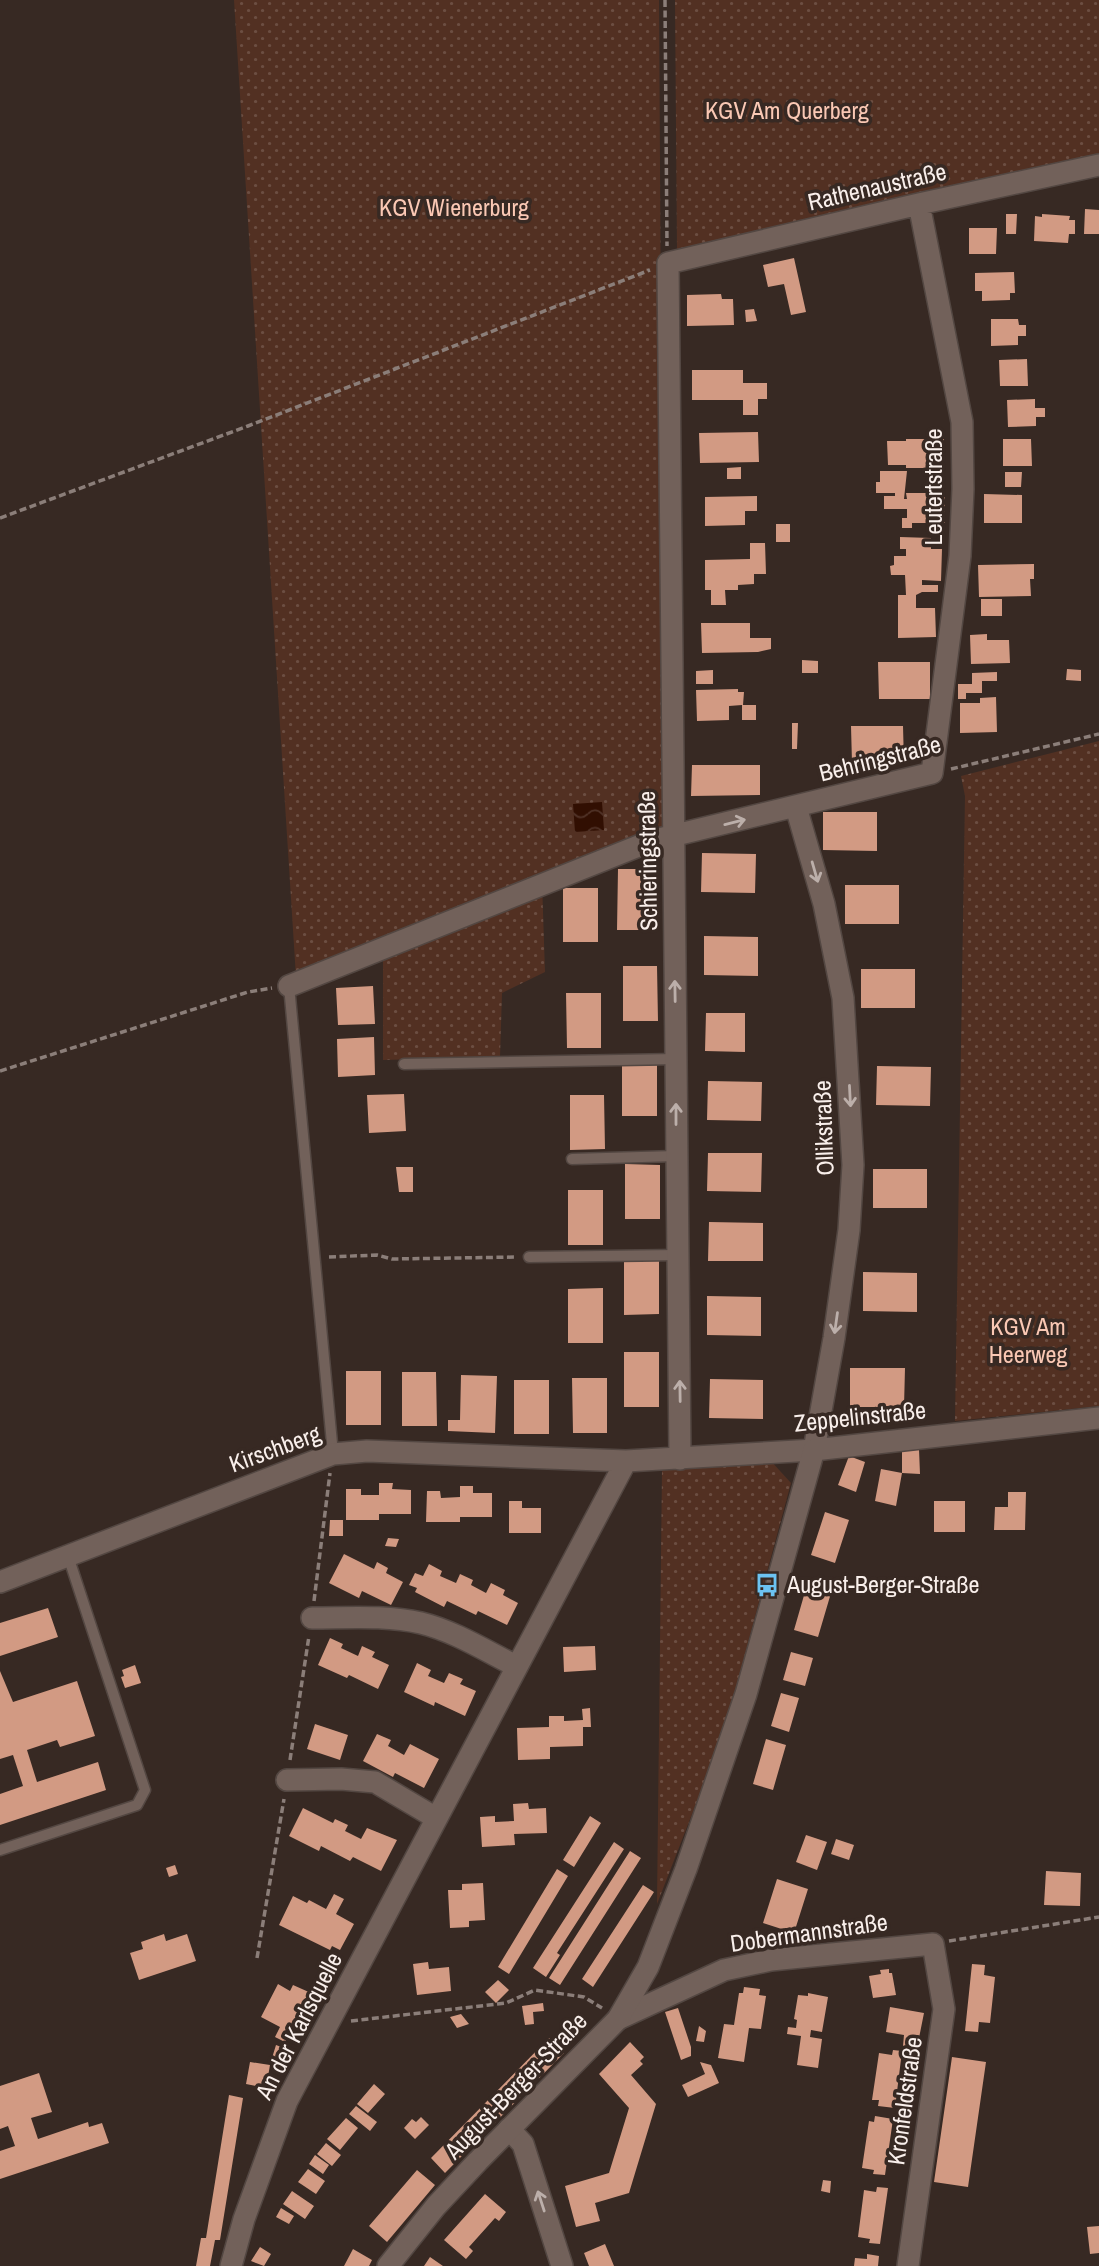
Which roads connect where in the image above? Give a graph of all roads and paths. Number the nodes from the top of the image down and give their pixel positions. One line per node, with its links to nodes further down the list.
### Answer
1 (665, 0): 4 (path)
2 (1099, 165): 3 (street, Rathenaustraße)
3 (919, 204): 4 (street, Rathenaustraße); 7 (street, Leutertstraße)
4 (667, 263): 5 (path); 9 (street, Schieringstraße)
5 (0, 518)
6 (1099, 734): 7 (path, Behringstraße)
7 (932, 773): 8 (street, Behringstraße)
8 (796, 807): 9 (street, Behringstraße, one-way to 8); 20 (street, Ollikstraße, one-way to 20)
9 (674, 836): 10 (street, Behringstraße); 11 (street, Schieringstraße, one-way to 9)
10 (289, 986): 13 (path); 18 (lane)
11 (676, 1059): 12 (lane); 14 (street, Schieringstraße, one-way to 11)
12 (404, 1064)
13 (0, 1071)
14 (676, 1156): 15 (lane); 16 (street, Schieringstraße)
15 (572, 1159)
16 (677, 1255): 17 (lane); 22 (street, Schieringstraße, one-way to 16)
17 (529, 1257): 18 (path)
18 (316, 1258): 21 (lane)
19 (1099, 1418): 20 (street, Zeppelinstraße)
20 (814, 1450): 22 (street, Zeppelinstraße); 35 (street, August-Berger-Straße)
21 (333, 1454): 23 (street, Kirschberg); 24 (street, Kirschberg); 26 (path)
22 (680, 1459): 23 (street, Zeppelinstraße)
23 (626, 1461): 27 (street, An der Karlsquelle)
24 (68, 1556): 25 (street, Kirschberg); 30 (lane)
25 (0, 1582)
26 (312, 1618): 27 (street); 28 (path)
27 (516, 1666): 29 (street, An der Karlsquelle)
28 (287, 1780): 29 (street); 33 (path)
29 (436, 1818): 34 (street, An der Karlsquelle)
30 (0, 1850)
31 (1099, 1917): 32 (path)
32 (933, 1944): 35 (street, Dobermannstraße); 40 (street, Kronfeldstraße)
33 (257, 1958)
34 (333, 2014): 35 (path); 37 (street, An der Karlsquelle)
35 (618, 2019): 36 (street, August-Berger-Straße)
36 (509, 2129): 38 (street, August-Berger-Straße); 39 (street, one-way to 36)
37 (230, 2266)
38 (388, 2266)
39 (562, 2266)
40 (908, 2266)

